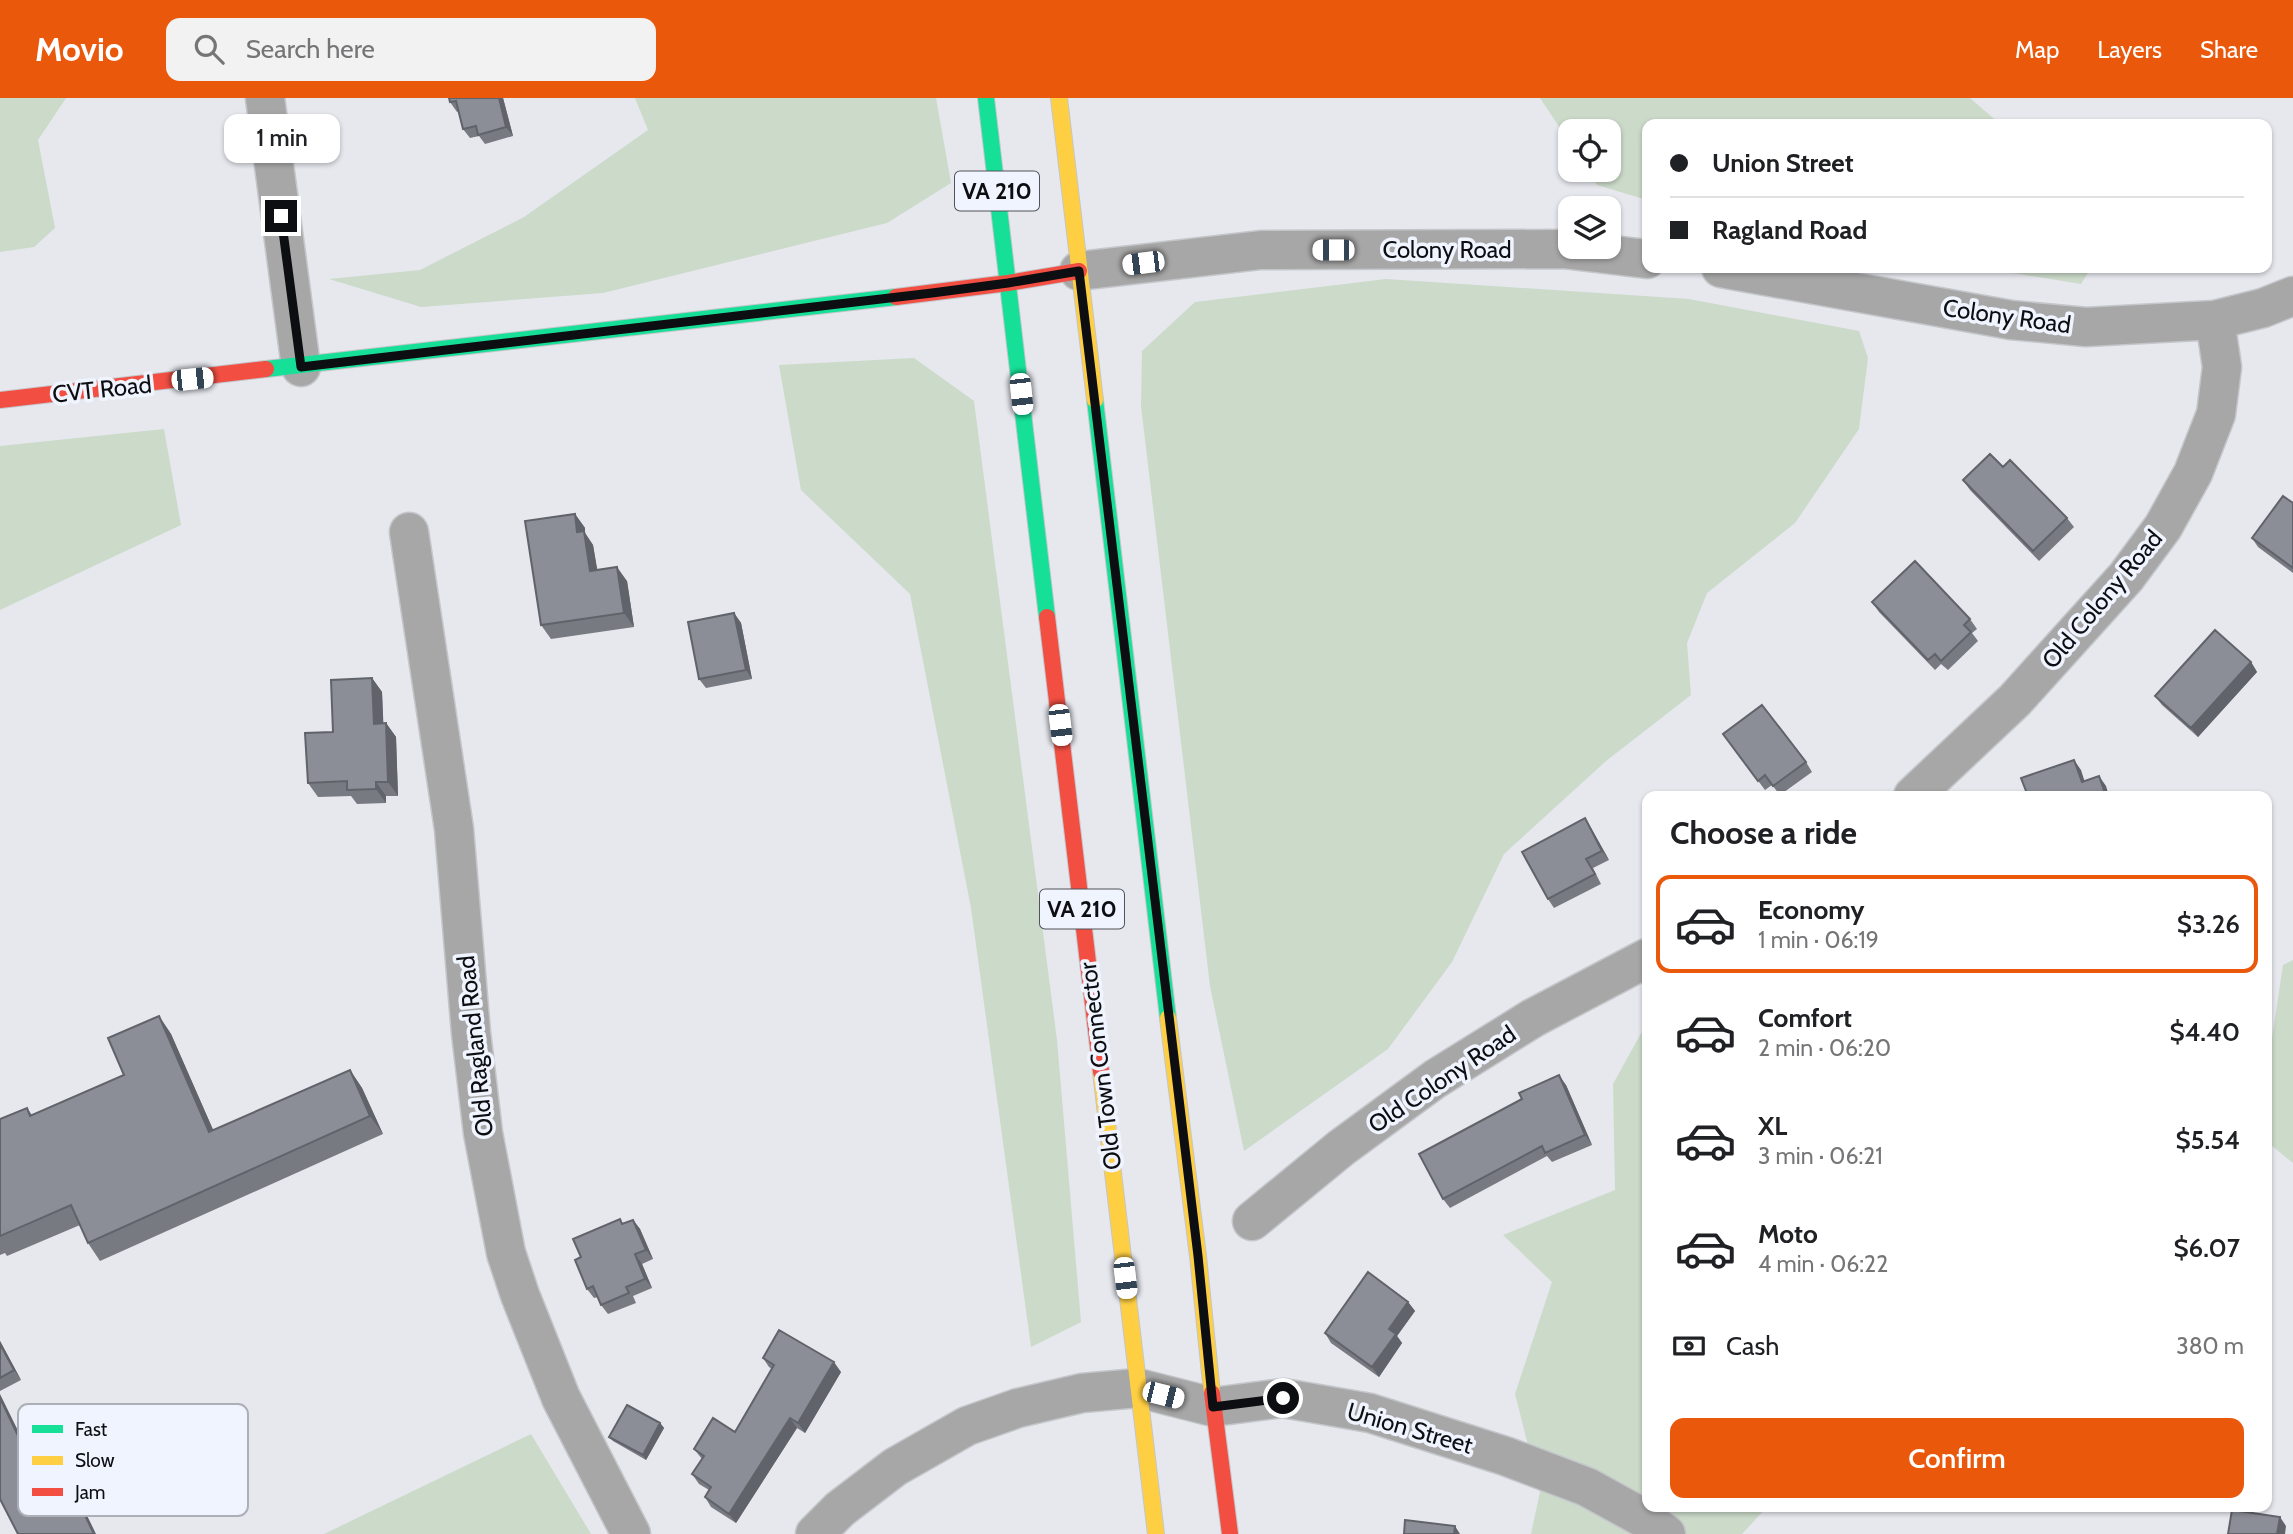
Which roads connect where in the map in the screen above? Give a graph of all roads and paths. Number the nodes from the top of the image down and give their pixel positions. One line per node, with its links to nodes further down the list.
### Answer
1 (265, 98): 10 (street)
2 (986, 98): 7 (main road, Old Town Connector / VA 210)
3 (1059, 98): 5 (main road, VA 210)
4 (1642, 257): 5 (street, Colony Road)
5 (1079, 271): 7 (main road, CVT Road); 17 (main road, VA 210)
6 (1749, 273): 9 (street, Colony Road)
7 (1008, 283): 10 (main road, CVT Road); 16 (main road, Old Town Connector / VA 210)
8 (2293, 296): 9 (street, Colony Road)
9 (2215, 320): 13 (street, Old Colony Road)
10 (301, 367): 11 (main road, CVT Road)
11 (0, 400)
12 (409, 532): 18 (street, Old Ragland Road)
13 (1918, 791)
14 (1642, 961): 15 (street, Old Colony Road)
15 (1252, 1221)
16 (1139, 1388): 17 (street, Union Street); 19 (street, Union Street); 20 (main road, Old Town Connector / VA 210)
17 (1213, 1407): 21 (main road, VA 210); 22 (street, Union Street)
18 (631, 1534)
19 (814, 1534)
20 (1156, 1534)
21 (1230, 1534)
22 (1665, 1534)

